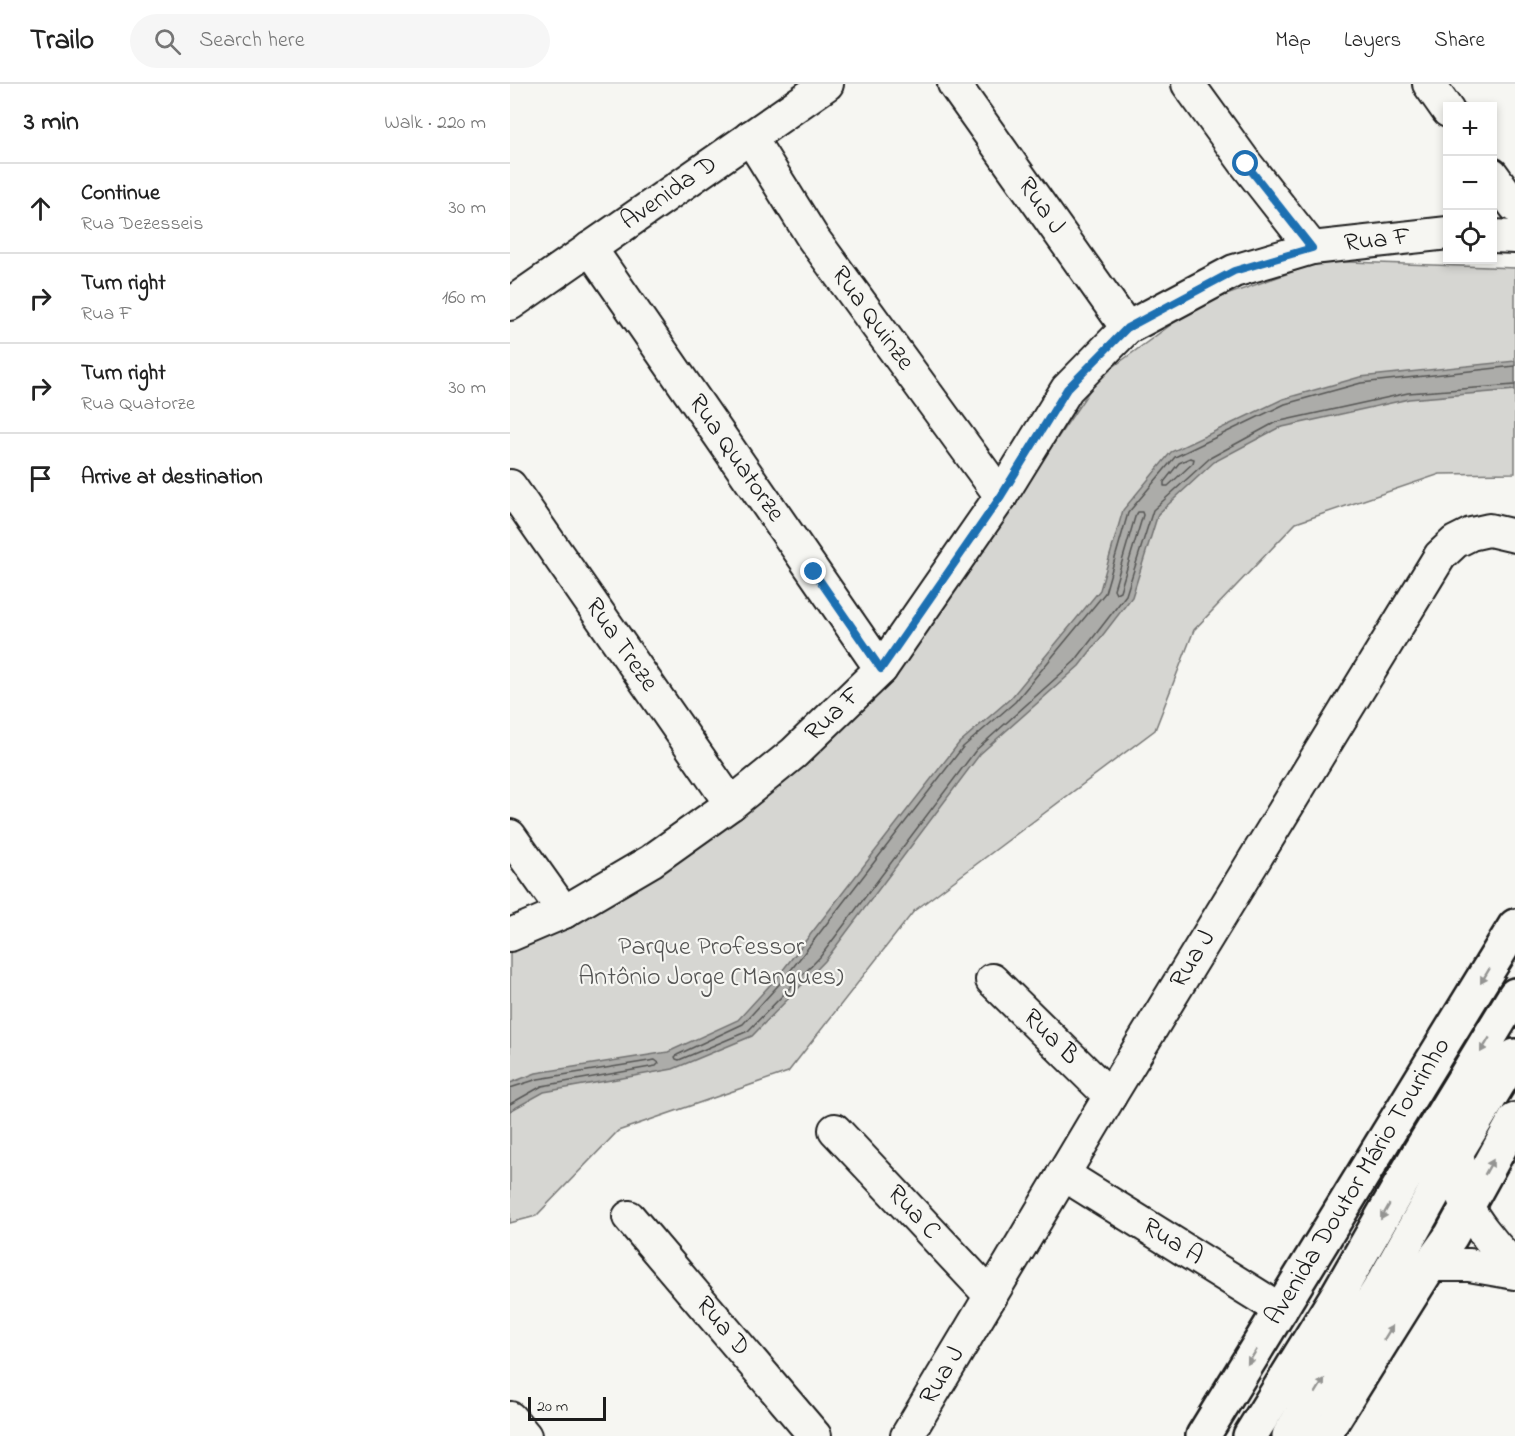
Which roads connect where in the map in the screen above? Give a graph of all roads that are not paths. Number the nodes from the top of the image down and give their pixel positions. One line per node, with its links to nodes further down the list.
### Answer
1 (827, 84): 6 (street, Avenida D)
2 (954, 84): 15 (street, Rua J)
3 (1188, 84): 13 (street)
4 (1429, 84): 5 (street)
5 (1443, 104)
6 (750, 137): 12 (street, Avenida D); 17 (street, Rua Quinze)
7 (1497, 181): 8 (street)
8 (1515, 206)
9 (1443, 234): 13 (street, Rua F)
10 (1497, 236): 11 (street)
11 (1515, 237)
12 (590, 248): 14 (street, Avenida D); 19 (street, Rua Quatorze)
13 (1312, 248): 15 (street, Rua F)
14 (510, 304)
15 (1127, 328): 17 (street, Rua F)
16 (510, 486): 20 (street, Rua Treze)
17 (1001, 496): 19 (street, Rua F)
18 (1515, 536): 28 (street, Rua J)
19 (881, 669): 20 (street, Rua F)
20 (731, 804): 22 (street, Rua F)
21 (510, 836): 22 (street)
22 (564, 912): 24 (street, Rua F)
23 (1515, 926): 40 (main road, Avenida Doutor Mário Tourinho, one-way to 40)
24 (510, 935)
25 (992, 980): 28 (street, Rua B)
26 (1515, 995): 46 (main road, Avenida Doutor Mário Tourinho, one-way to 46)
27 (1515, 1056): 31 (main road)
28 (1110, 1096): 32 (street, Rua J)
29 (1515, 1120): 33 (main road, one-way to 29)
30 (835, 1131): 39 (street, Rua C)
31 (1458, 1150): 33 (street); 38 (main road)
32 (1063, 1174): 39 (street, Rua J); 40 (street, Rua A)
33 (1467, 1207): 35 (main road); 36 (street)
34 (629, 1217): 43 (street, Rua D)
35 (1430, 1265): 37 (street); 38 (street); 48 (main road, one-way to 35)
36 (1515, 1267)
37 (1515, 1273)
38 (1385, 1280): 47 (main road, one-way to 38)
39 (991, 1296): 44 (street, Rua J)
40 (1281, 1310): 45 (main road, Avenida Doutor Mário Tourinho, one-way to 45)
41 (510, 1418): 42 (street)
42 (525, 1436)
43 (814, 1436)
44 (907, 1436)
45 (1203, 1436)
46 (1250, 1436)
47 (1290, 1436)
48 (1323, 1436)

